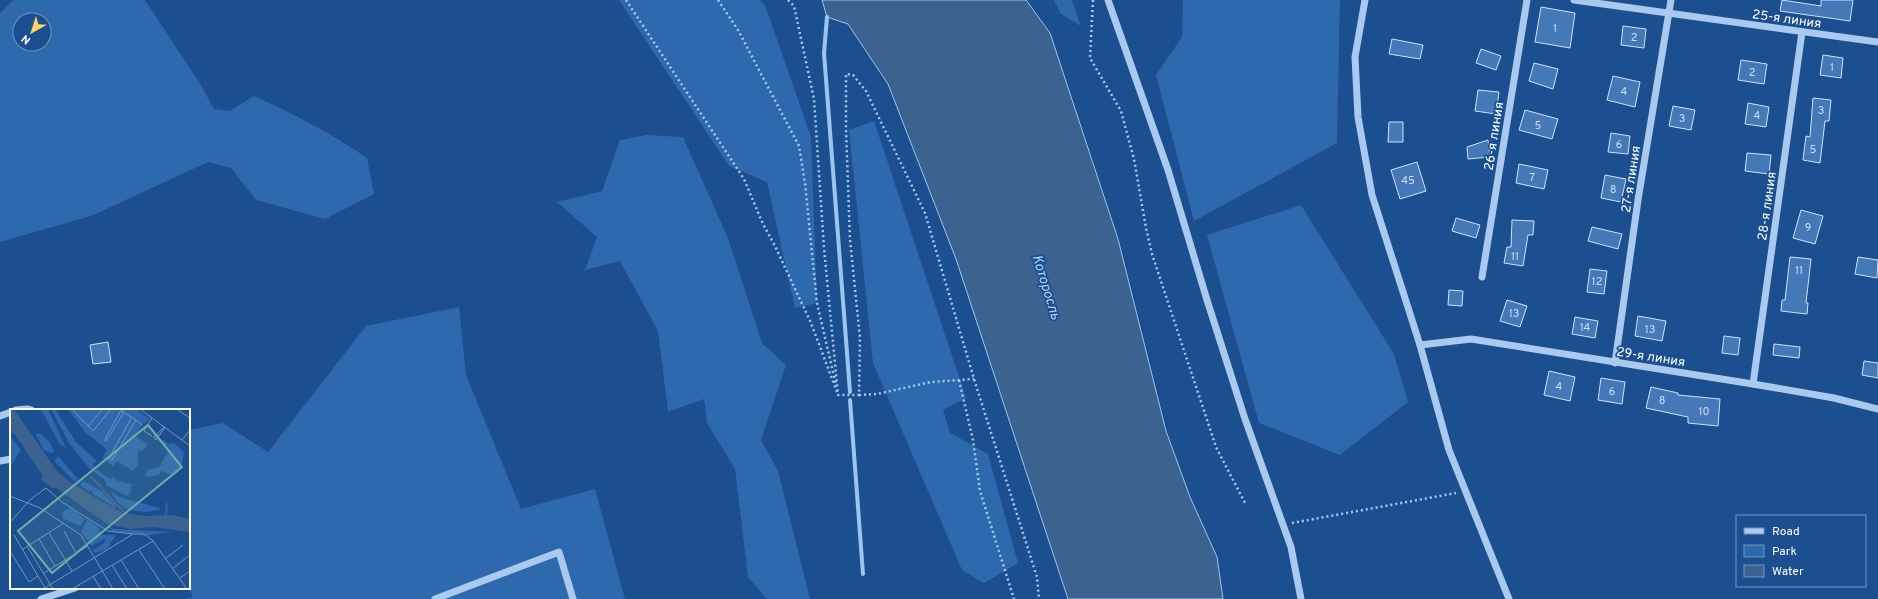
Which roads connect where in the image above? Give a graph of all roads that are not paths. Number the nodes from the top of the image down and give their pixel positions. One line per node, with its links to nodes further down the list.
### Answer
1 (1108, 0): 22 (street)
2 (1365, 0): 10 (street)
3 (1527, 0): 9 (street, 26-я линия)
4 (1574, 0): 6 (street, 25-я линия)
5 (1671, 0): 6 (street, 27-я линия)
6 (1669, 13): 7 (street, 25-я линия); 11 (street, 27-я линия)
7 (1802, 32): 8 (street, 25-я линия); 12 (street, 28-я линия)
8 (1878, 42)
9 (1482, 276)
10 (1420, 345): 11 (street, 29-я линия); 23 (street)
11 (1615, 363): 12 (street, 29-я линия)
12 (1753, 384): 13 (street, 29-я линия)
13 (1878, 409)
14 (10, 412): 15 (street)
15 (0, 416)
16 (10, 459): 17 (street)
17 (0, 460)
18 (72, 589): 19 (street)
19 (41, 599)
20 (435, 599): 21 (street)
21 (573, 599)
22 (1302, 599)
23 (1509, 599)

